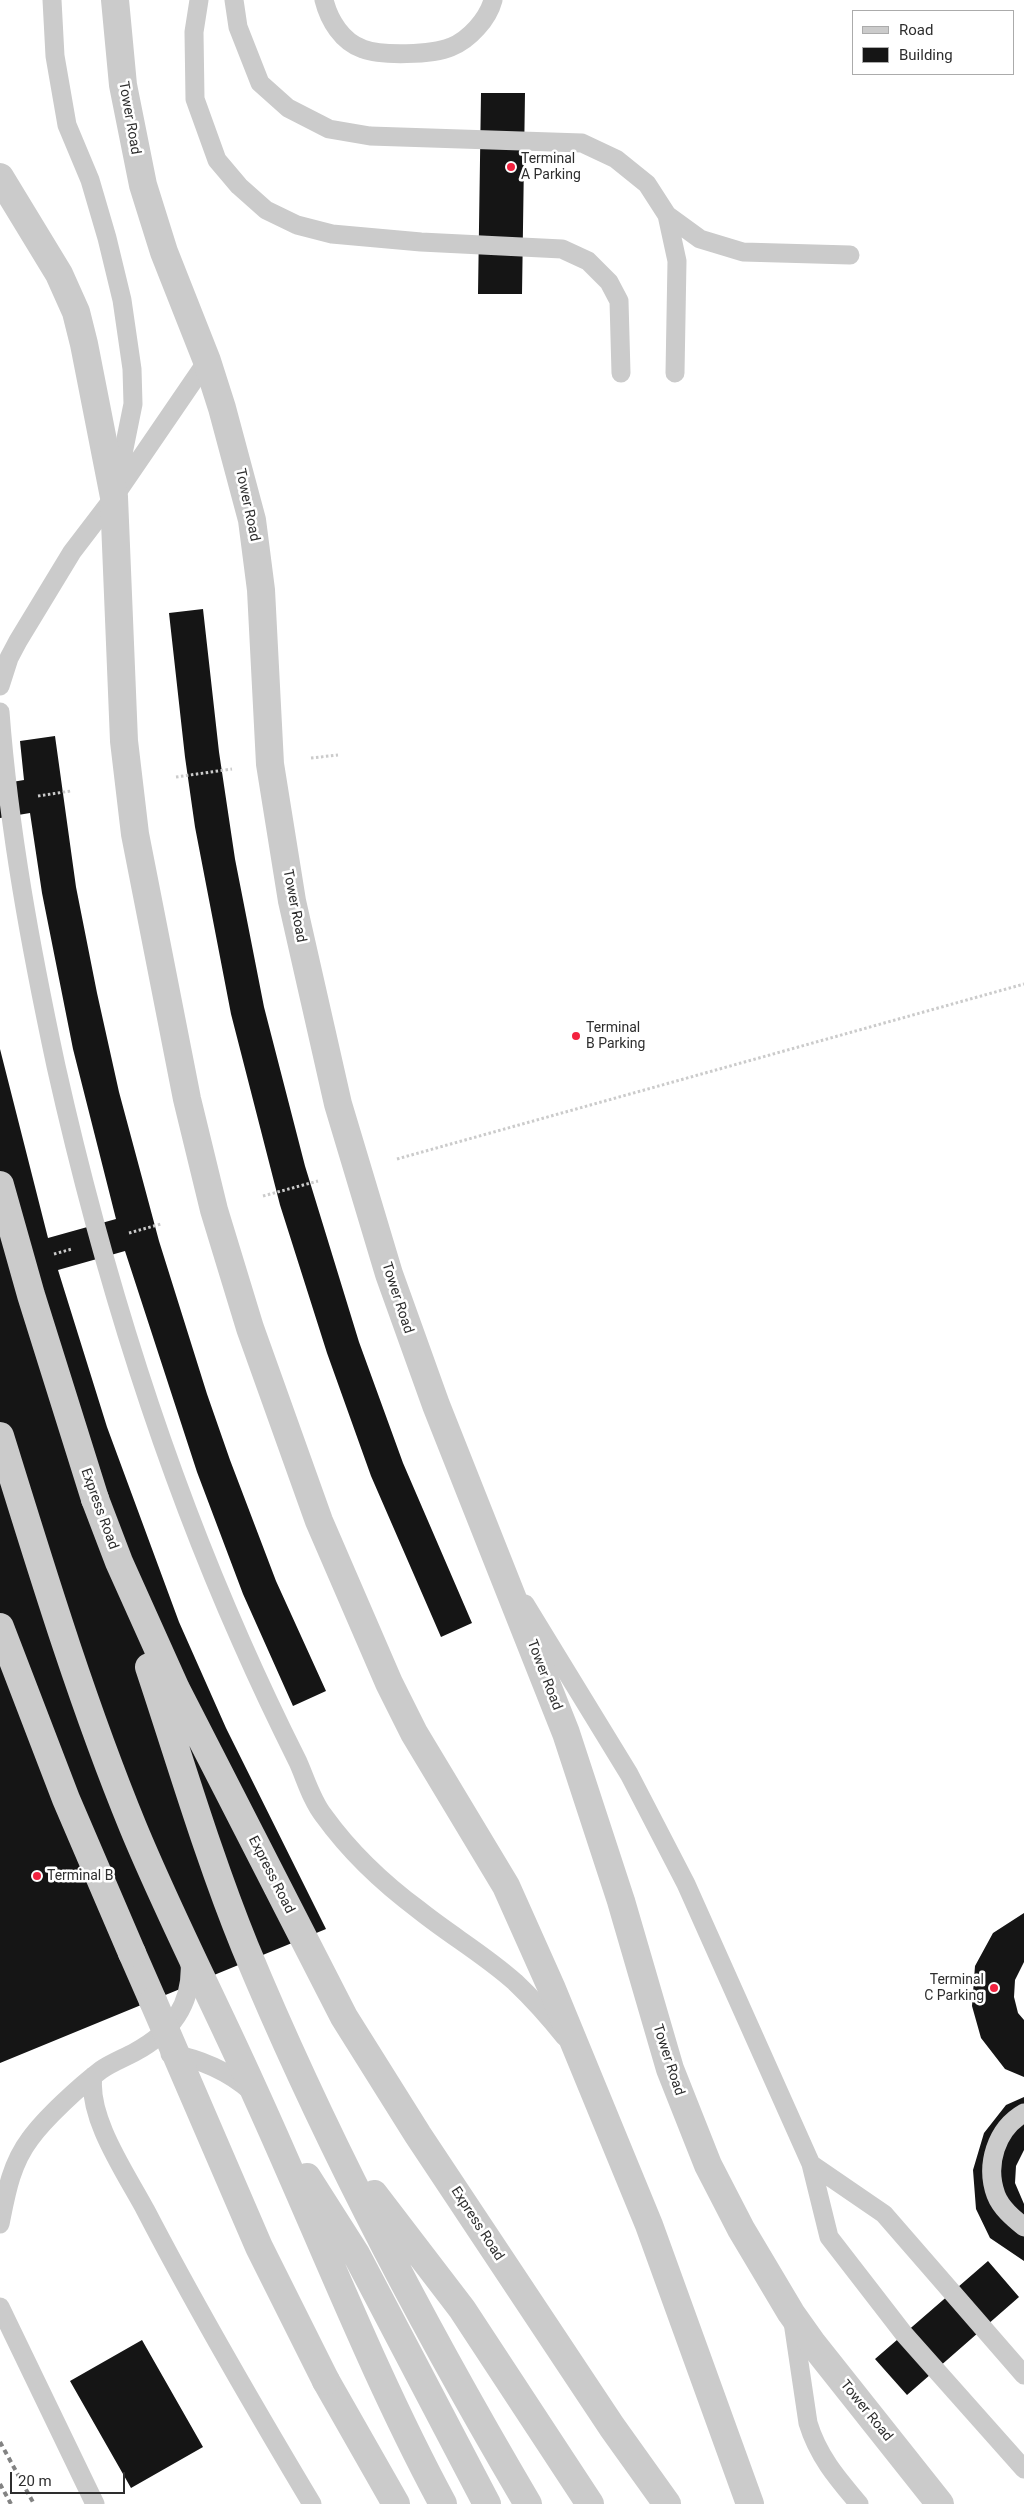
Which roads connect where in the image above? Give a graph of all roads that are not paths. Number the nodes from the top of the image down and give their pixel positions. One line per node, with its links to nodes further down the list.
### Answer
1 (52, 0): 13 (lane)
2 (115, 0): 10 (street, Tower Road)
3 (199, 0): 11 (lane)
4 (234, 0): 8 (lane)
5 (324, 0): 6 (lane)
6 (493, 0)
7 (0, 177): 13 (street)
8 (667, 215): 9 (lane); 12 (lane)
9 (850, 255)
10 (207, 361): 13 (lane); 19 (street, Tower Road)
11 (621, 373)
12 (675, 373)
13 (114, 497): 14 (lane); 23 (street)
14 (0, 686)
15 (0, 712): 23 (lane)
16 (0, 1185): 18 (street, Express Road, bridge)
17 (0, 1436): 21 (street)
18 (94, 1499): 27 (street); 42 (street, Express Road)
19 (497, 1558): 28 (lane); 32 (street, Tower Road)
20 (0, 1627): 37 (street, bridge)
21 (189, 1951): 22 (lane); 25 (street)
22 (136, 2052): 24 (lane); 25 (lane)
23 (580, 2056): 43 (street)
24 (93, 2076): 29 (lane); 36 (lane)
25 (258, 2097): 38 (street); 39 (street)
26 (1024, 2113): 30 (lane)
27 (332, 2139): 40 (street); 41 (street)
28 (811, 2164): 33 (lane); 34 (lane)
29 (0, 2224)
30 (1024, 2227)
31 (0, 2308): 35 (lane)
32 (791, 2313): 44 (lane); 45 (street, Tower Road)
33 (1024, 2375)
34 (1024, 2470)
35 (95, 2504)
36 (312, 2504)
37 (396, 2504)
38 (443, 2504)
39 (488, 2504)
40 (528, 2504)
41 (590, 2504)
42 (667, 2504)
43 (750, 2504)
44 (859, 2504)
45 (940, 2504)

